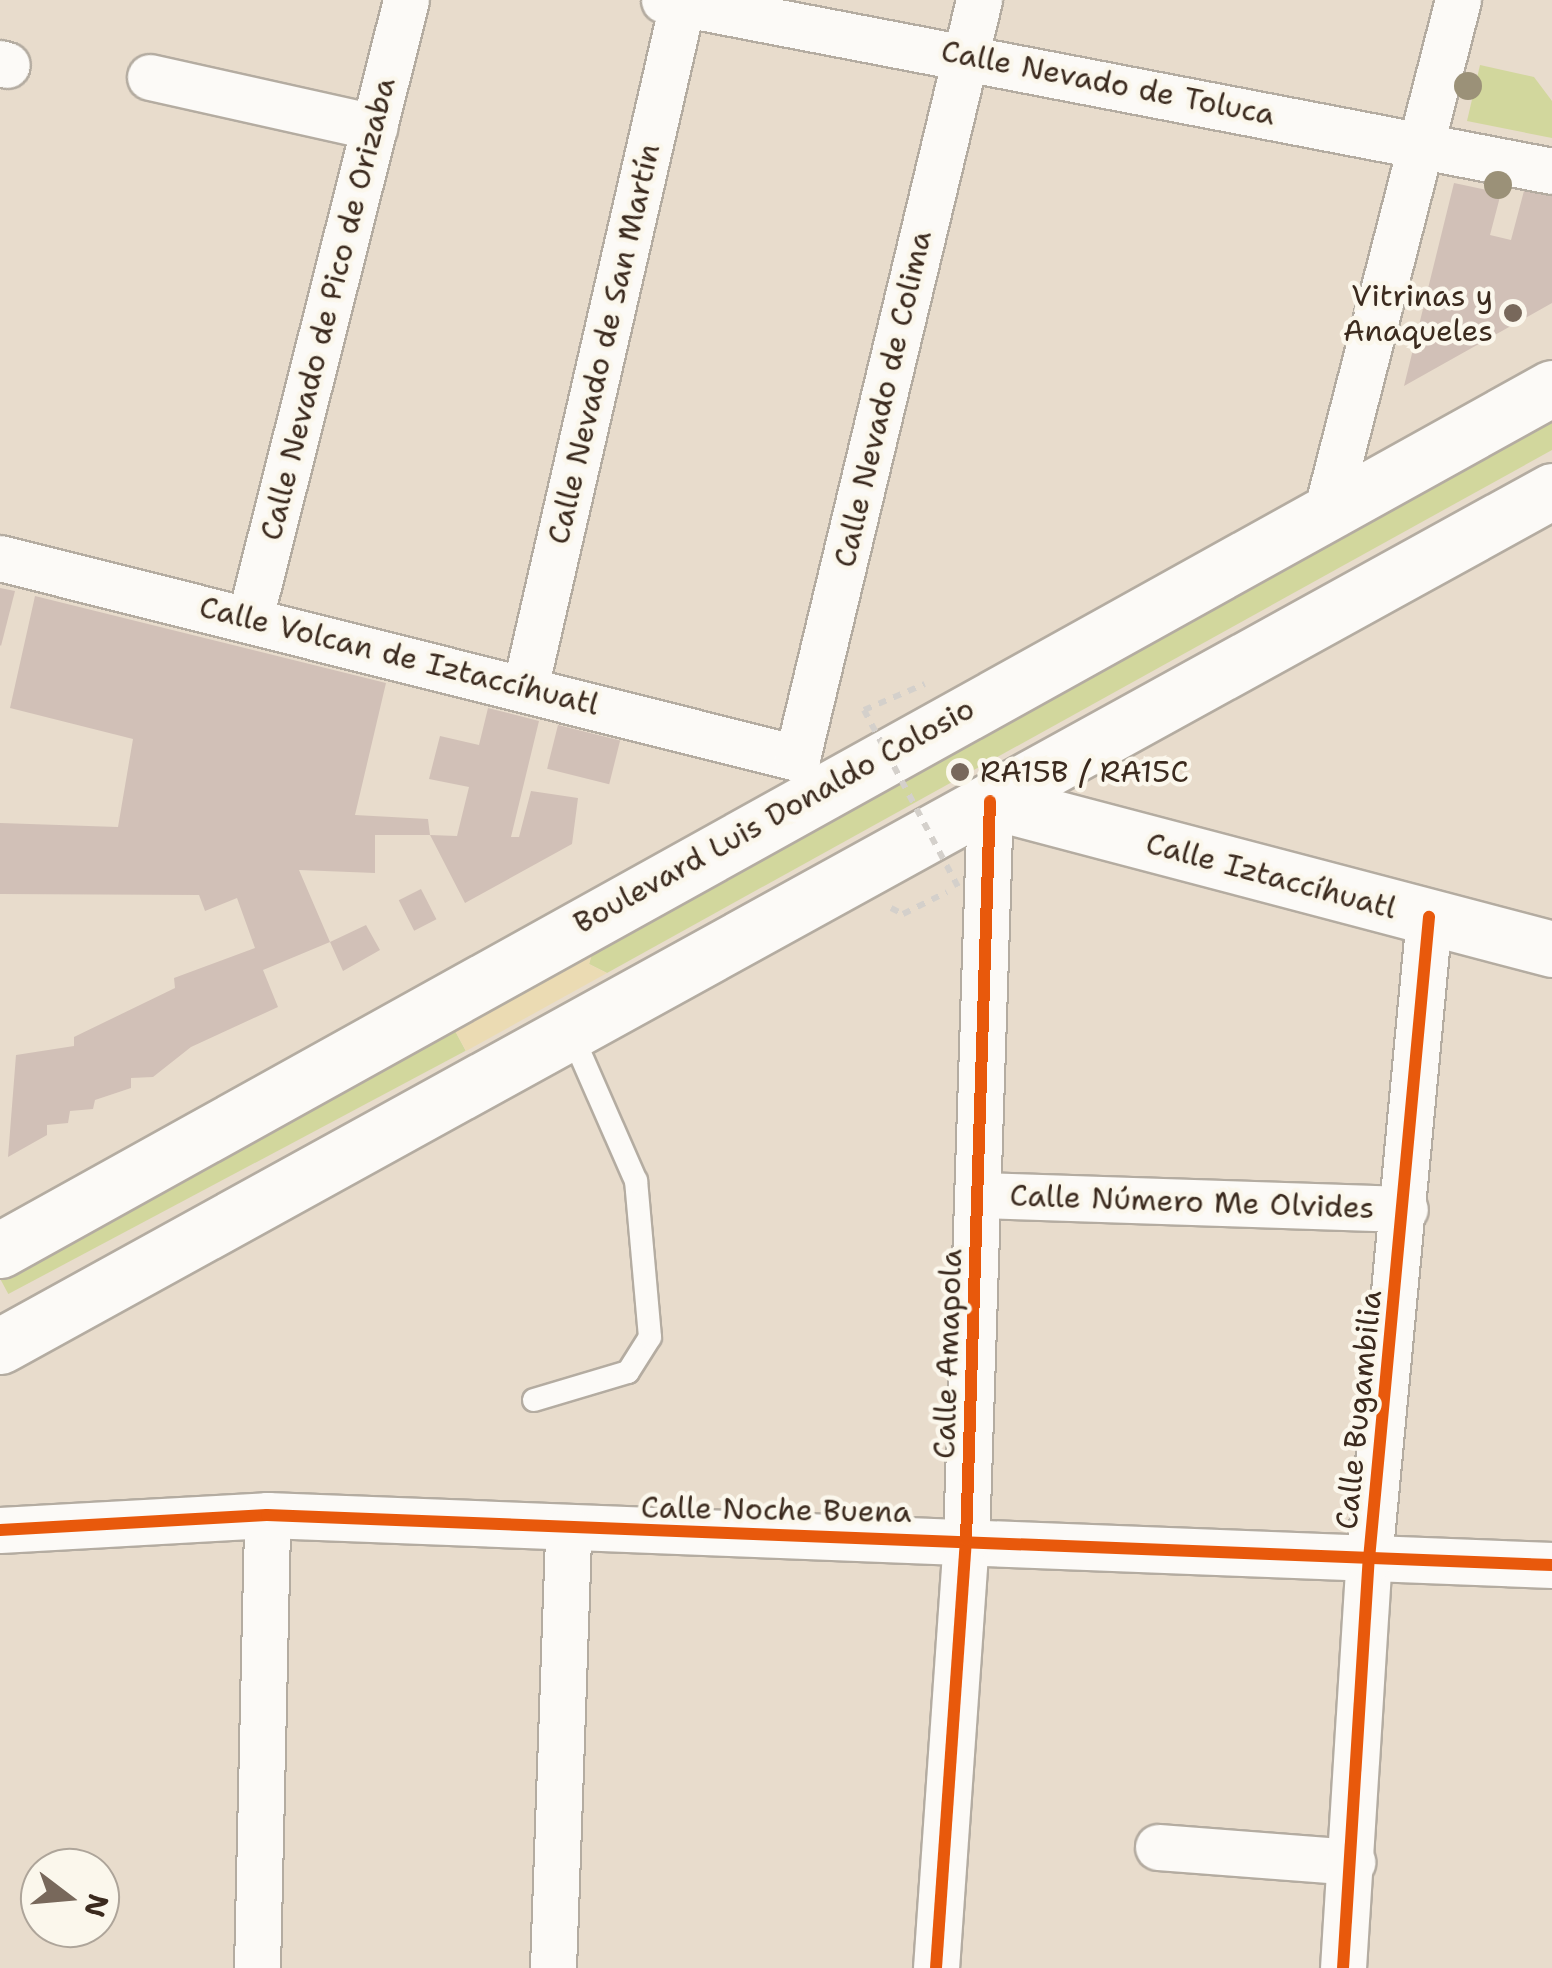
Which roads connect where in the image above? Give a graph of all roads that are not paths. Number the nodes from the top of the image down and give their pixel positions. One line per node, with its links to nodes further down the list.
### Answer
1 (406, 0): 7 (street, Calle Nevado de Pico de Orizaba)
2 (979, 0): 5 (street, Calle Nevado de Colima)
3 (1458, 0): 8 (street)
4 (676, 1): 5 (street, Calle Nevado de Toluca); 15 (street, Calle Nevado de San Martín)
5 (965, 55): 8 (street, Calle Nevado de Toluca); 16 (street, Calle Nevado de Colima)
6 (150, 77): 7 (street)
7 (374, 127): 14 (street, Calle Nevado de Pico de Orizaba)
8 (1423, 144): 9 (street, Calle Nevado de Toluca); 12 (street)
9 (1552, 172)
10 (1552, 388): 12 (main road, Boulevard Luis Donaldo Colosio)
11 (1552, 491): 17 (main road)
12 (1327, 509): 16 (main road, Boulevard Luis Donaldo Colosio)
13 (0, 558): 14 (street, Calle Volcan de Iztaccíhuatl)
14 (250, 618): 15 (street, Calle Volcan de Iztaccíhuatl)
15 (524, 688): 16 (street, Calle Volcan de Iztaccíhuatl)
16 (809, 774): 23 (main road, Boulevard Luis Donaldo Colosio)
17 (990, 801): 18 (main road, Calle Iztaccíhuatl); 20 (main road); 21 (street, Calle Amapola)
18 (1430, 918): 19 (main road, Calle Iztaccíhuatl); 22 (street, Calle Bugambilia)
19 (1552, 949)
20 (570, 1032): 24 (main road); 25 (lane)
21 (980, 1195): 22 (street, Calle Número Me Olvides); 29 (street, Calle Amapola)
22 (1405, 1209): 30 (street, Calle Bugambilia)
23 (0, 1250)
24 (0, 1346)
25 (534, 1400)
26 (268, 1515): 27 (street, Calle Noche Buena); 28 (street, Calle Noche Buena); 34 (street)
27 (0, 1530)
28 (568, 1530): 29 (street, Calle Noche Buena); 35 (street)
29 (966, 1540): 30 (street, Calle Noche Buena); 36 (street, Calle Amapola)
30 (1369, 1558): 31 (street, Calle Noche Buena); 33 (street, Calle Bugambilia)
31 (1552, 1565)
32 (1158, 1847): 33 (street)
33 (1352, 1862): 37 (street, Calle Bugambilia)
34 (256, 1968)
35 (553, 1968)
36 (936, 1968)
37 (1342, 1968)

